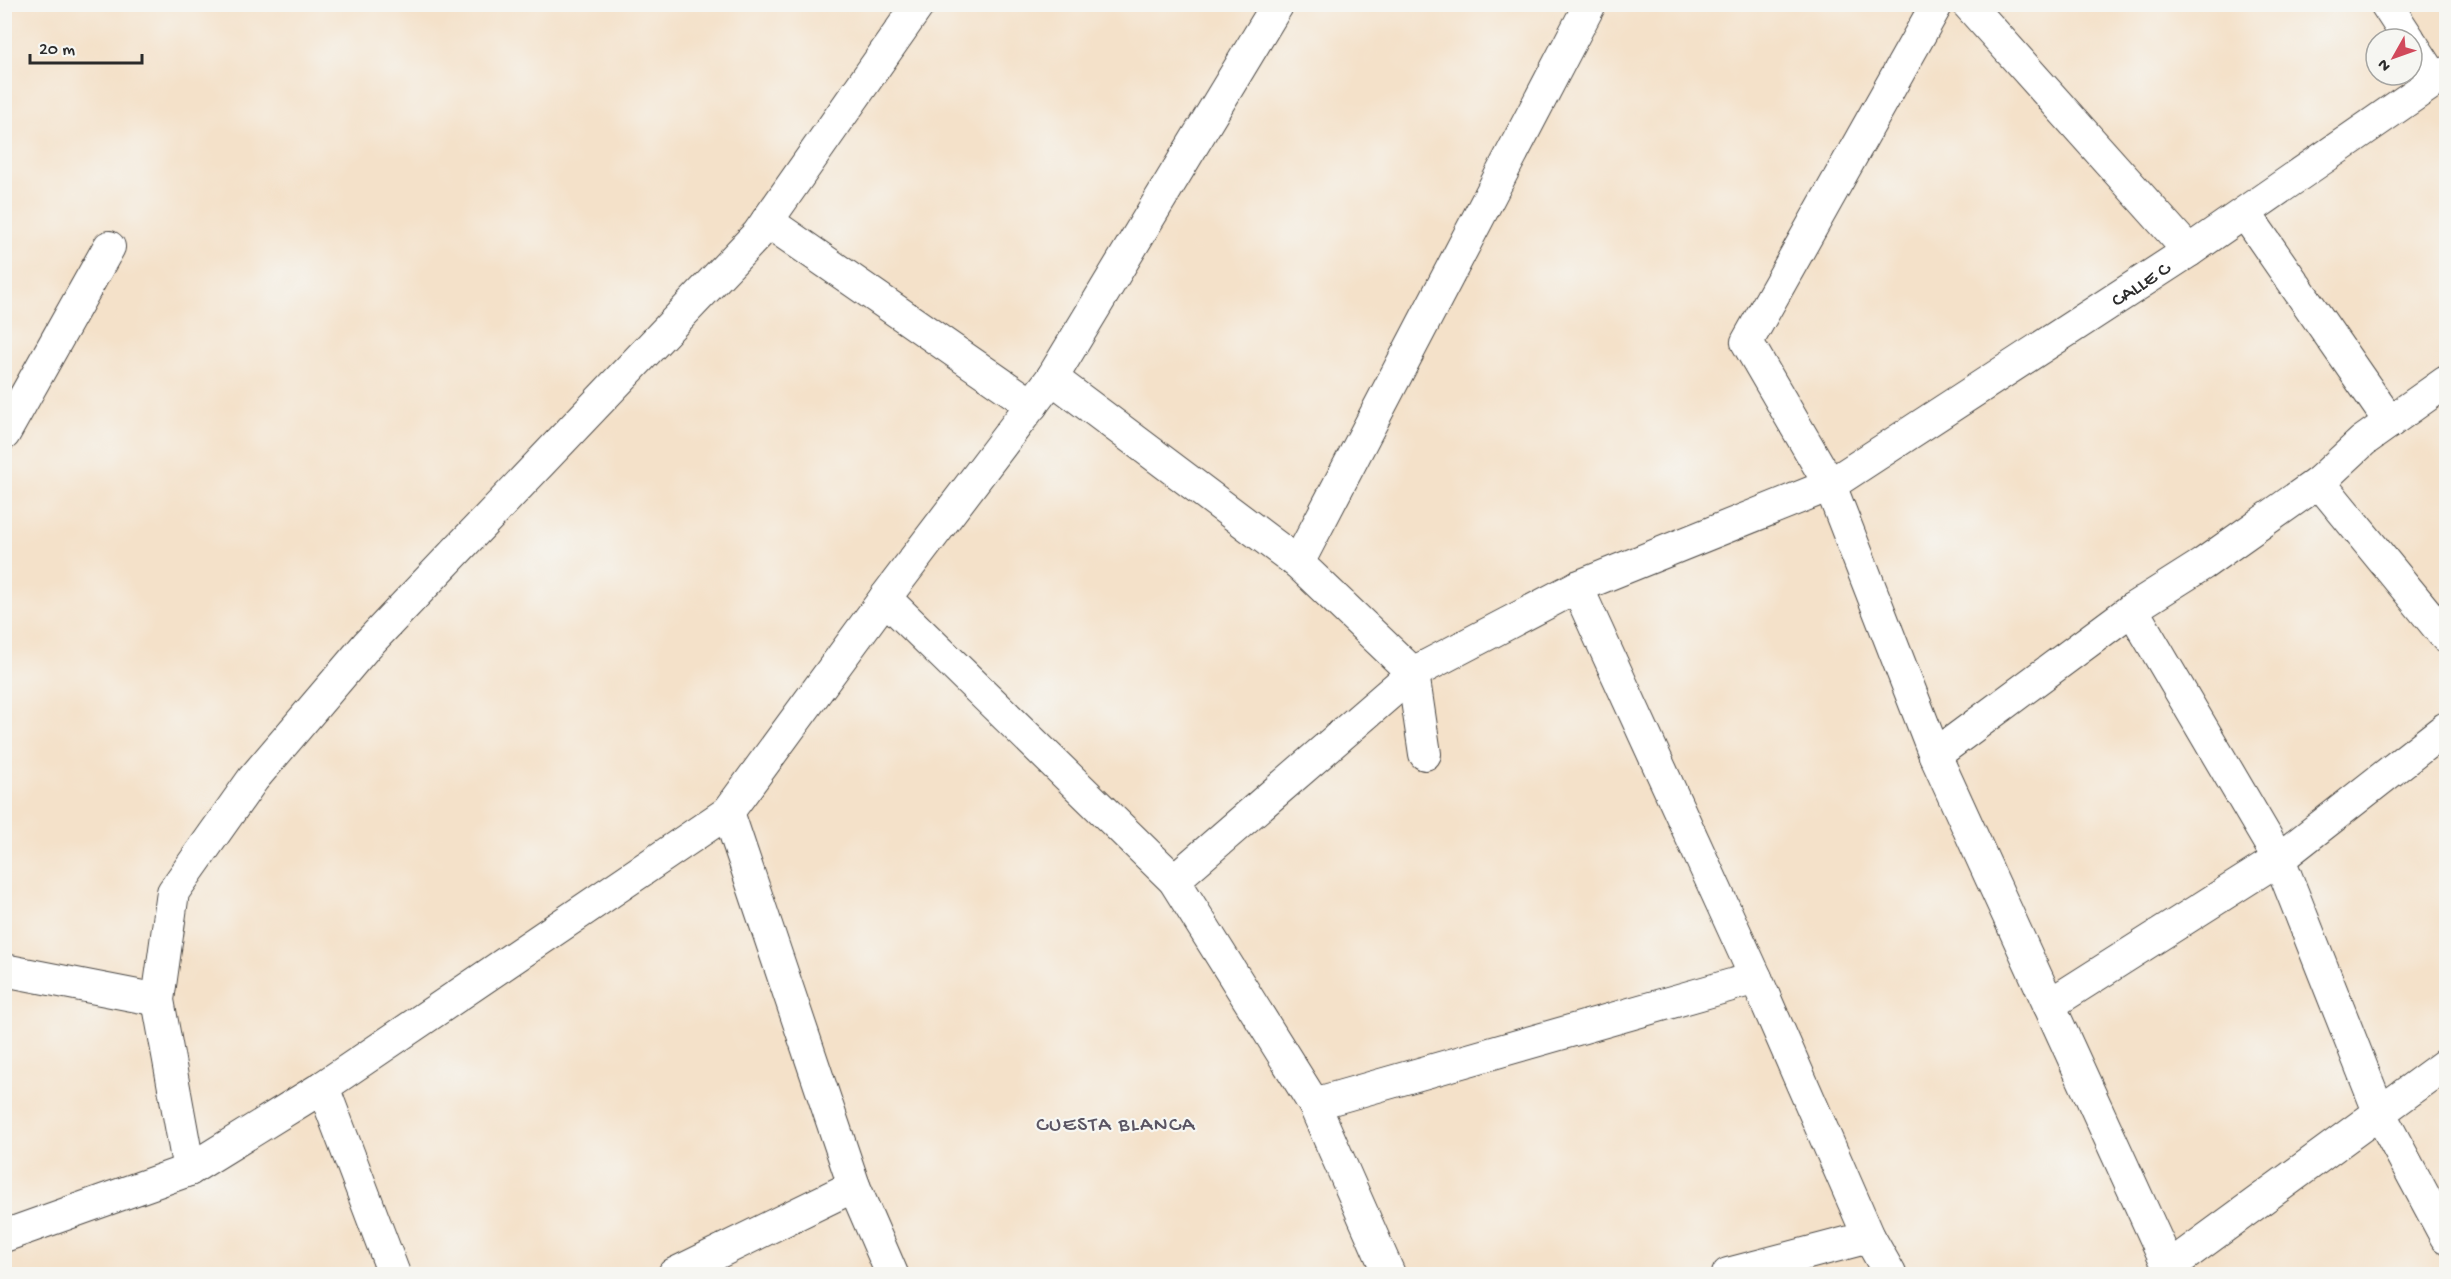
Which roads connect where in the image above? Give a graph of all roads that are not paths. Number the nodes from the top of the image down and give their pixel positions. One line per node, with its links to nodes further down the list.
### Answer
1 (919, 4): 11 (street)
2 (1278, 4): 14 (street)
3 (1590, 4): 21 (street)
4 (1937, 4): 20 (street)
5 (1968, 4): 13 (street)
6 (2386, 4): 7 (street)
7 (2401, 27)
8 (2424, 58): 9 (street)
9 (2441, 77): 10 (street, CALLE C)
10 (2245, 213): 13 (street, CALLE C); 17 (street)
11 (767, 221): 16 (street); 35 (street)
12 (109, 248): 18 (street)
13 (2188, 251): 20 (street, CALLE C)
14 (1052, 378): 16 (street); 21 (street)
15 (2446, 382): 17 (street)
16 (1032, 405): 23 (street)
17 (2390, 422): 19 (street)
18 (4, 434)
19 (2319, 482): 24 (street); 25 (street)
20 (1830, 485): 22 (street, CALLE C); 29 (street)
21 (1298, 562): 26 (street)
22 (1576, 587): 26 (street, CALLE C); 34 (street)
23 (885, 598): 30 (street); 32 (street)
24 (2132, 609): 29 (street); 31 (street)
25 (2446, 637)
26 (1413, 673): 28 (street); 32 (street, CALLE C)
27 (2446, 728): 31 (street)
28 (1425, 754)
29 (1935, 755): 36 (street)
30 (728, 812): 38 (street); 42 (street)
31 (2279, 859): 36 (street); 40 (street)
32 (1174, 880): 39 (street)
33 (4, 970): 35 (street)
34 (1756, 978): 39 (street); 44 (street)
35 (158, 1000): 41 (street)
36 (2049, 1005): 46 (street)
37 (2446, 1065): 40 (street)
38 (323, 1087): 41 (street); 47 (street)
39 (1314, 1104): 50 (street)
40 (2380, 1114): 45 (street); 46 (street)
41 (189, 1170): 43 (street)
42 (854, 1186): 48 (street); 49 (street)
43 (4, 1236)
44 (1869, 1237): 51 (street); 52 (street)
45 (2446, 1237)
46 (2171, 1271)
47 (394, 1275)
48 (674, 1275)
49 (892, 1275)
50 (1389, 1275)
51 (1728, 1275)
52 (1890, 1275)

